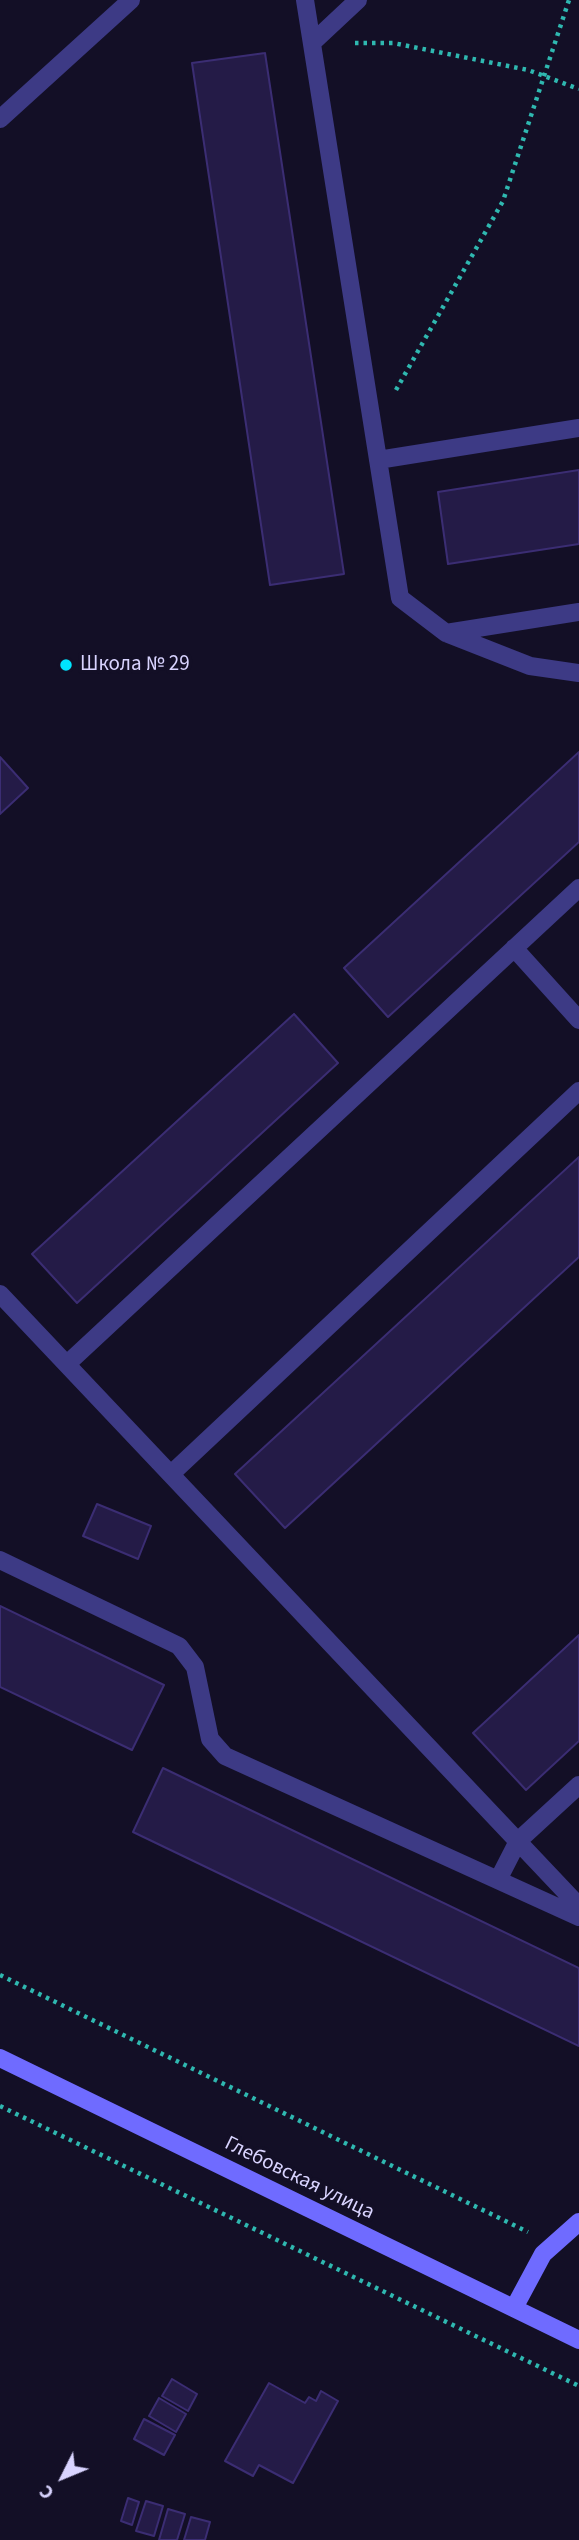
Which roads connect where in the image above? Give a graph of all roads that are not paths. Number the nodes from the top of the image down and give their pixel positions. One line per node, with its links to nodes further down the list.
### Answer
1 (131, 0): 5 (lane)
2 (305, 0): 4 (lane)
3 (358, 0): 4 (lane)
4 (312, 43): 7 (lane)
5 (0, 119)
6 (579, 428): 7 (lane)
7 (378, 460): 9 (lane)
8 (579, 612): 9 (lane)
9 (446, 633): 10 (lane)
10 (579, 673)
11 (579, 888): 12 (lane)
12 (514, 948): 13 (lane); 16 (lane)
13 (579, 1020)
14 (579, 1090): 17 (lane)
15 (0, 1294): 16 (lane)
16 (67, 1364): 17 (lane)
17 (171, 1474): 20 (lane)
18 (0, 1560): 21 (lane)
19 (579, 1785): 20 (lane)
20 (518, 1841): 21 (lane); 22 (lane)
21 (498, 1880): 23 (lane)
22 (579, 1906)
23 (579, 1917)
24 (0, 2058): 26 (main road, Глебовская улица)
25 (579, 2222): 26 (main road)
26 (514, 2308): 27 (main road, Глебовская улица)
27 (579, 2340)

